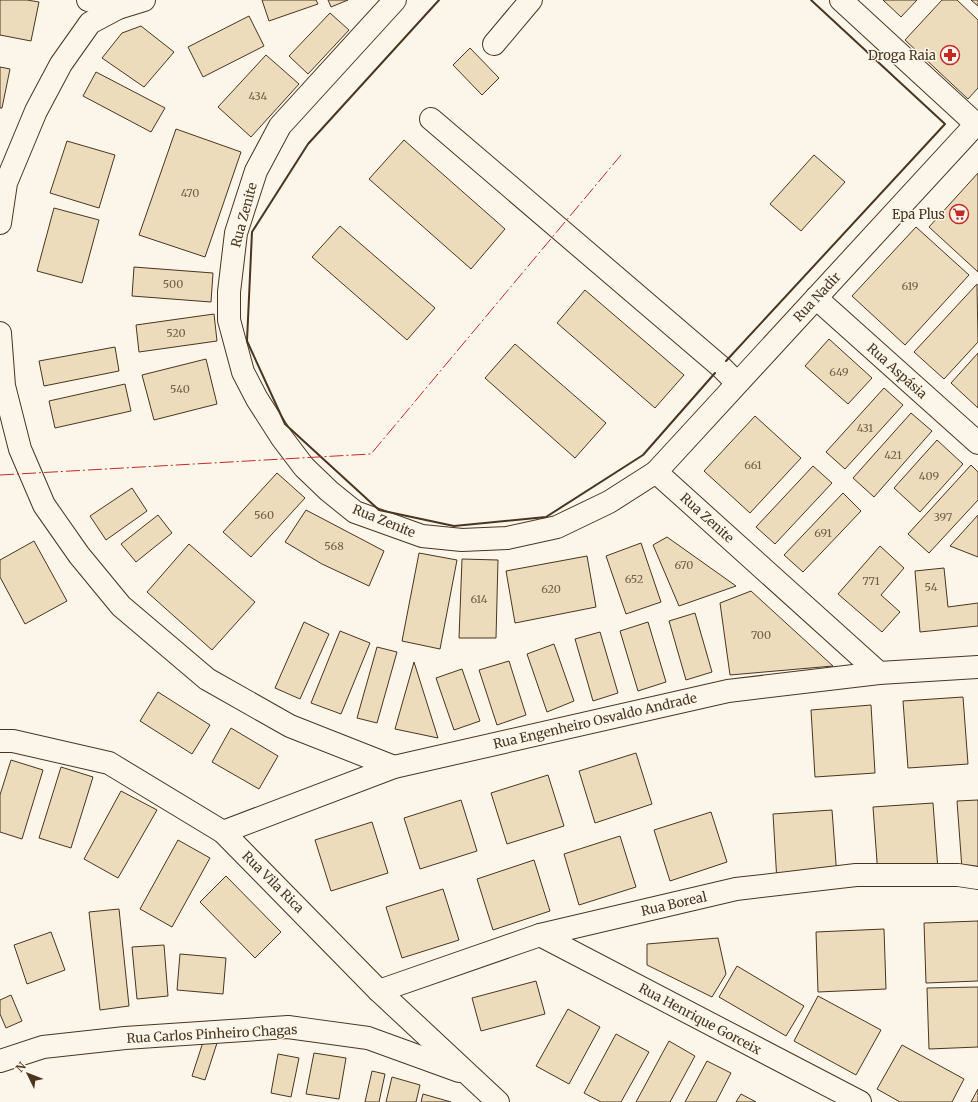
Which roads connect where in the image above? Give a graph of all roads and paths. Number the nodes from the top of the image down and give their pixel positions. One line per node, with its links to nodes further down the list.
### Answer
1 (88, 0): 6 (street)
2 (144, 0): 6 (street)
3 (395, 0): 15 (street, Rua Zenite)
4 (531, 0): 7 (street)
5 (841, 0): 9 (street)
6 (118, 8): 10 (street)
7 (494, 44)
8 (431, 119): 13 (street)
9 (977, 124): 11 (street, Rua Nadir)
10 (0, 223)
11 (816, 298): 13 (street, Rua Nadir); 14 (street, Rua Aspásia)
12 (0, 333): 19 (street)
13 (737, 383): 15 (street, Rua Nadir)
14 (978, 443)
15 (656, 472): 17 (street, Rua Zenite)
16 (978, 667): 17 (street, Rua Engenheiro Osvaldo Andrade)
17 (879, 673): 19 (street, Rua Engenheiro Osvaldo Andrade)
18 (0, 741): 20 (street, Rua Vila Rica)
19 (394, 767): 20 (street, Rua Engenheiro Osvaldo Andrade)
20 (224, 832): 23 (street, Rua Vila Rica)
21 (978, 878): 22 (street, Rua Boreal)
22 (540, 935): 23 (street, Rua Boreal); 27 (street, Rua Henrique Gorceix)
23 (380, 990): 25 (street, Rua Vila Rica)
24 (0, 1061): 25 (street, Rua Carlos Pinheiro Chagas)
25 (468, 1074): 26 (street, Rua Vila Rica)
26 (498, 1102)
27 (860, 1102)

